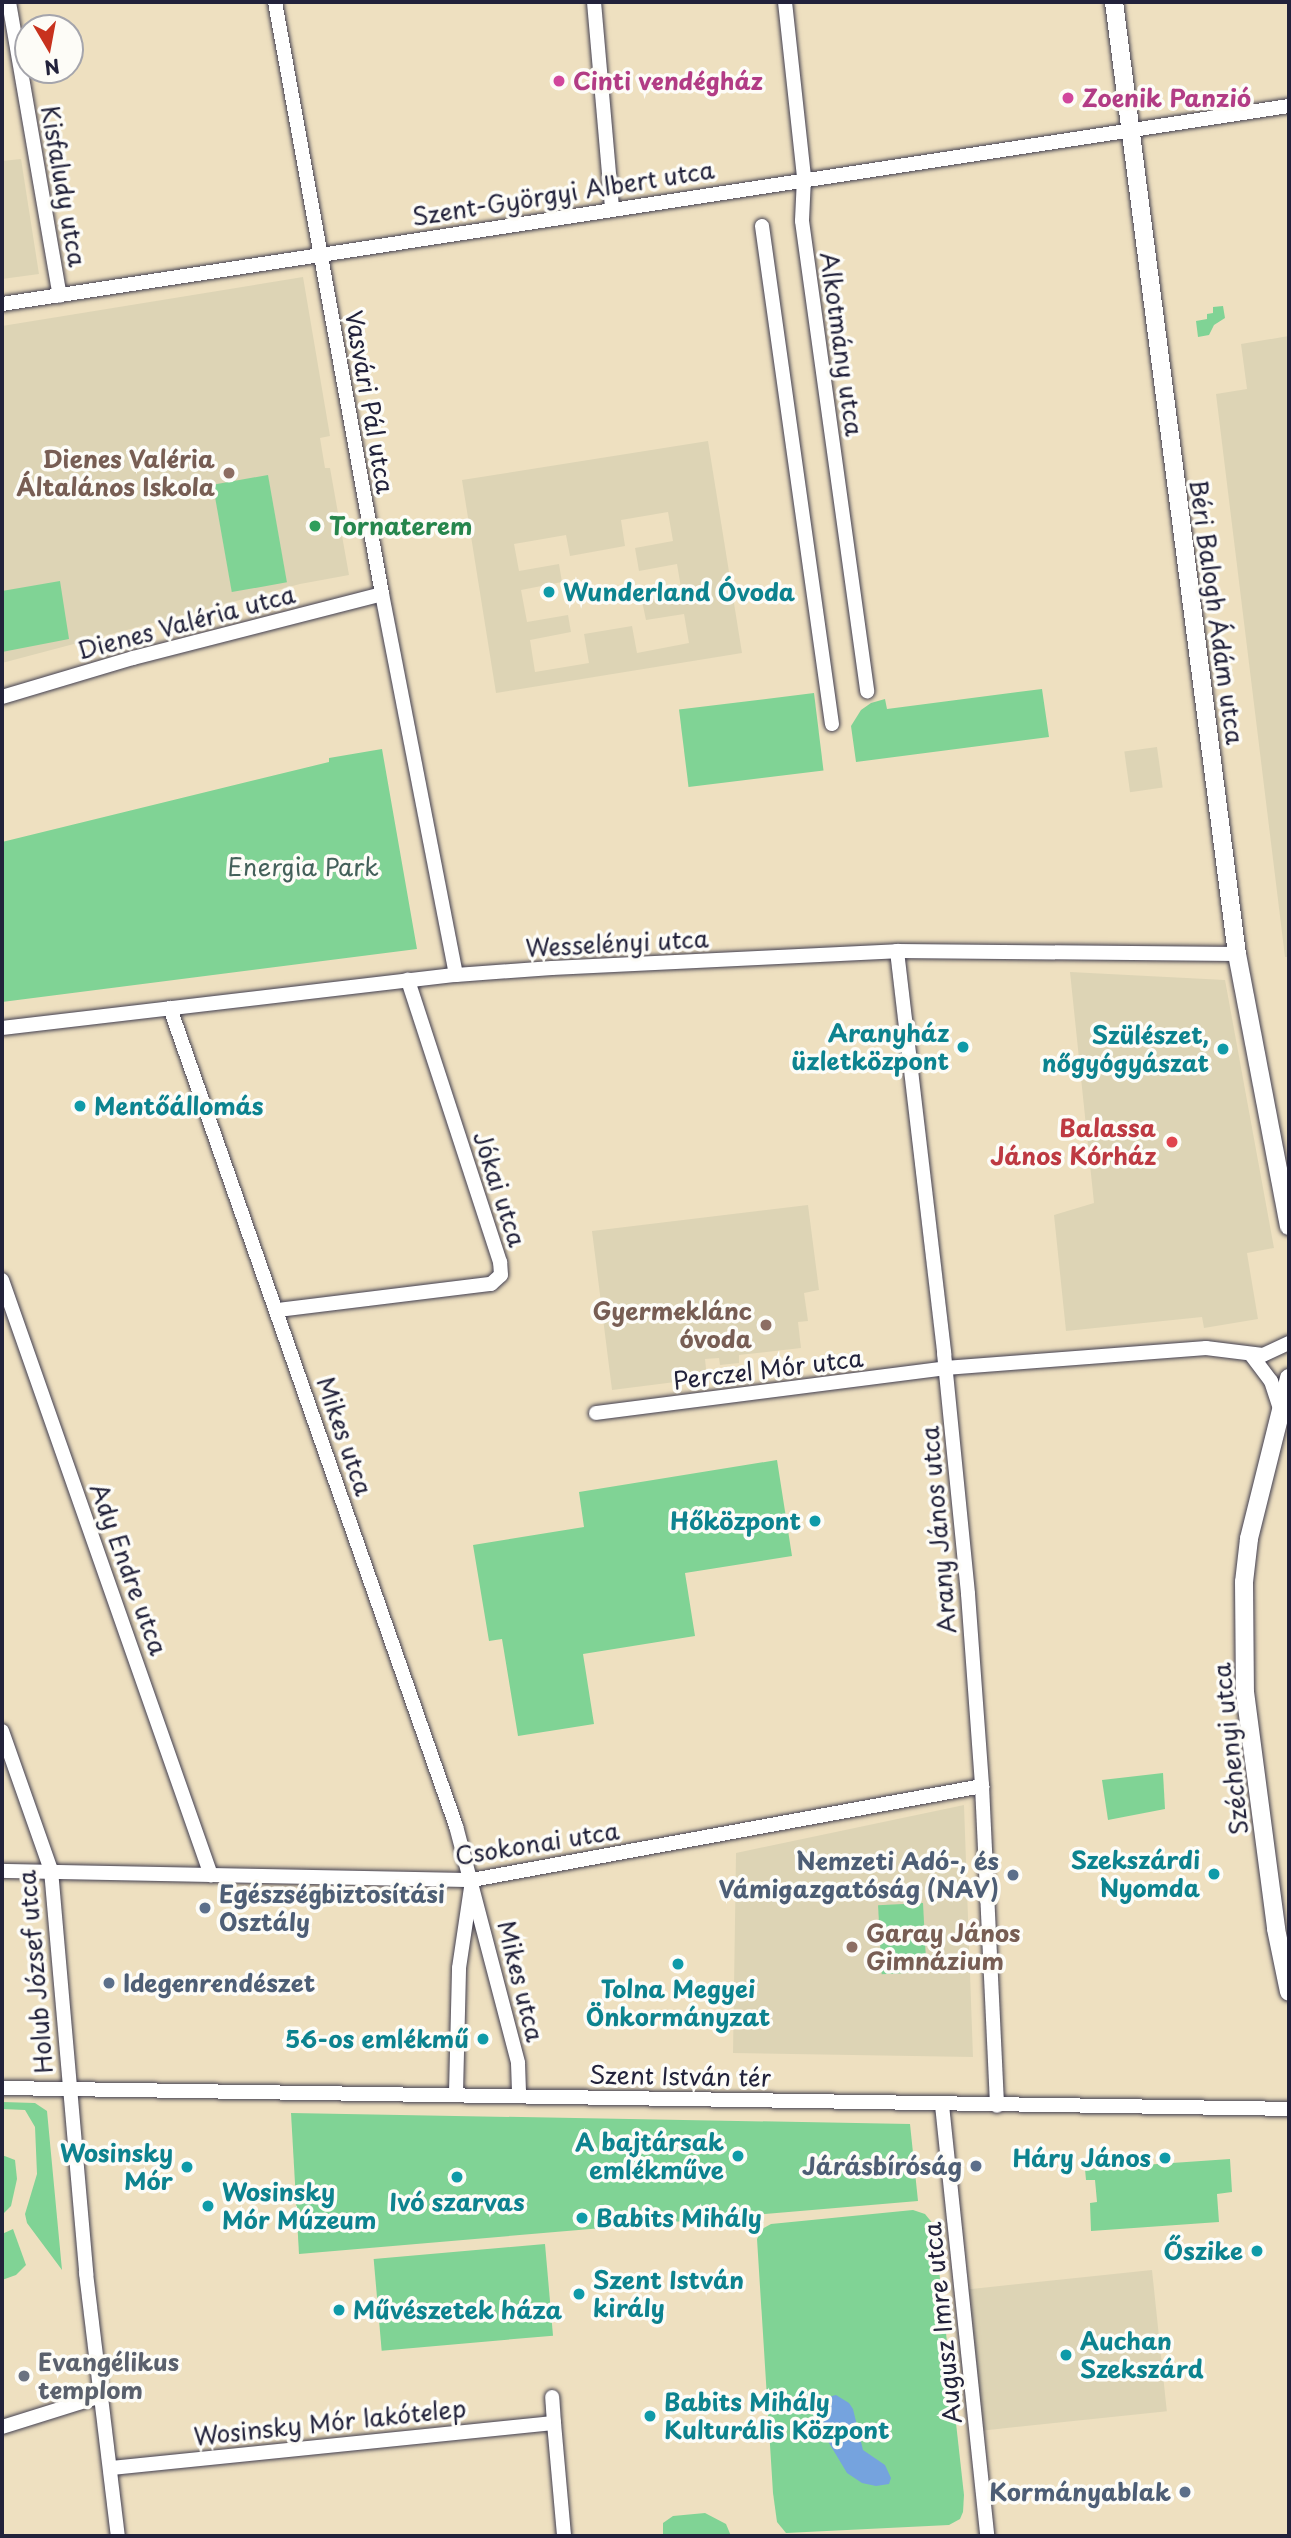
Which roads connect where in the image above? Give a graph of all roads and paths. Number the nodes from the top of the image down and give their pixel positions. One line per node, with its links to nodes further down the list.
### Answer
1 (9, 2): 12 (street, Kisfaludy utca)
2 (275, 2): 11 (street, Vasvári Pál utca)
3 (594, 2): 9 (street)
4 (785, 2): 8 (street, Alkotmány utca)
5 (1114, 2): 7 (street, Béri Balogh Ádám utca)
6 (1289, 106): 7 (street, Szent-Györgyi Albert utca)
7 (1131, 130): 8 (street, Szent-Györgyi Albert utca); 19 (street, Béri Balogh Ádám utca)
8 (804, 178): 9 (street, Szent-Györgyi Albert utca); 15 (street, Alkotmány utca)
9 (612, 209): 11 (street, Szent-Györgyi Albert utca)
10 (762, 226): 17 (street)
11 (320, 255): 12 (street, Szent-Györgyi Albert utca); 14 (street, Vasvári Pál utca)
12 (60, 296): 13 (street, Szent-Györgyi Albert utca)
13 (2, 304)
14 (382, 594): 16 (street, Dienes Valéria utca); 20 (street, Vasvári Pál utca)
15 (867, 692)
16 (2, 696)
17 (832, 724)
18 (897, 951): 19 (street, Wesselényi utca); 20 (street, Wesselényi utca); 29 (street, Arany János utca)
19 (1237, 954): 24 (street, Béri Balogh Ádám utca)
20 (456, 975): 21 (street, Wesselényi utca)
21 (408, 980): 22 (street, Wesselényi utca); 26 (street, Jókai utca)
22 (170, 1008): 23 (street, Wesselényi utca); 26 (street, Mikes utca)
23 (2, 1028)
24 (1289, 1221)
25 (2, 1280): 37 (street, Ady Endre utca)
26 (278, 1310): 38 (street, Mikes utca)
27 (1289, 1343): 28 (street)
28 (1252, 1356): 29 (street, Perczel Mór utca); 31 (street)
29 (945, 1368): 32 (street, Perczel Mór utca); 34 (street, Arany János utca)
30 (1289, 1378): 31 (street, Széchenyi utca)
31 (1282, 1412): 39 (street, Széchenyi utca)
32 (596, 1413)
33 (2, 1731): 35 (street, Holub József utca)
34 (982, 1786): 38 (street, Csokonai utca); 45 (street, Arany János utca)
35 (51, 1870): 36 (street, Csokonai utca); 37 (street, Csokonai utca); 41 (street, Holub József utca)
36 (2, 1871)
37 (211, 1875): 38 (street, Csokonai utca)
38 (472, 1880): 42 (street, Mikes utca); 43 (street, Mikes utca)
39 (1289, 1992)
40 (2, 2088): 41 (street, Szent István tér)
41 (69, 2090): 42 (street, Szent István tér); 47 (street, Holub József utca)
42 (456, 2093): 43 (street, Szent István tér)
43 (519, 2095): 44 (street, Szent István tér)
44 (942, 2105): 45 (street, Szent István tér); 54 (street, Augusz Imre utca)
45 (997, 2106): 46 (street, Szent István tér)
46 (1289, 2109)
47 (101, 2396): 50 (street); 51 (street, Holub József utca)
48 (552, 2397): 49 (street)
49 (554, 2423): 51 (street, Wosinsky Mór lakótelep); 53 (street)
50 (2, 2427)
51 (111, 2468): 52 (street, Holub József utca)
52 (118, 2536)
53 (564, 2536)
54 (987, 2536)

